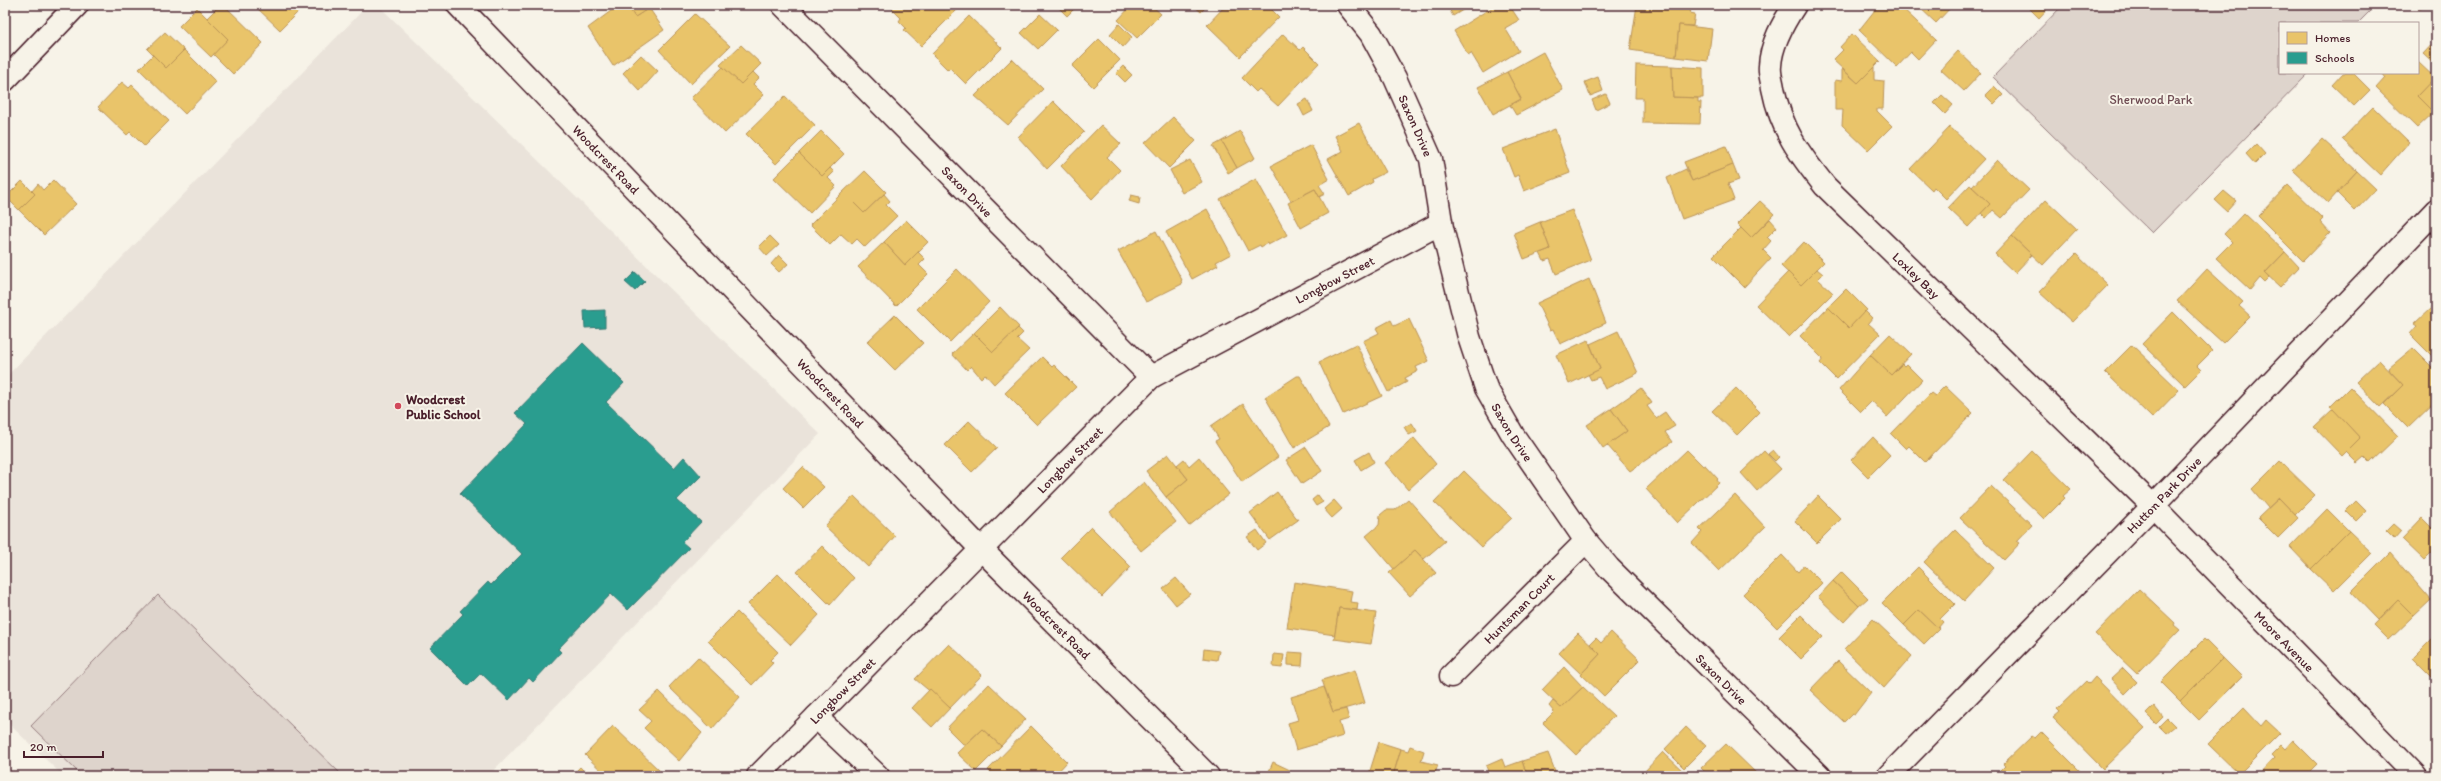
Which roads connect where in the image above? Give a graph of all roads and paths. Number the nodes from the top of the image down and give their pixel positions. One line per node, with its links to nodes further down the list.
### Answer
1 (77, 5): 6 (street)
2 (458, 5): 12 (street, Woodcrest Road)
3 (783, 5): 9 (street, Saxon Drive)
4 (1348, 5): 8 (street, Saxon Drive)
5 (1795, 5): 10 (street, Loxley Bay)
6 (5, 80)
7 (2436, 210): 10 (street, Hutton Park Drive)
8 (1441, 223): 9 (street, Longbow Street); 11 (street, Saxon Drive)
9 (1151, 377): 12 (street, Longbow Street)
10 (2152, 506): 19 (street, Hutton Park Drive); 20 (street, Moore Avenue)
11 (1586, 541): 13 (street, Huntsman Court); 18 (street, Saxon Drive)
12 (981, 549): 14 (street, Longbow Street); 17 (street, Woodcrest Road)
13 (1452, 676)
14 (816, 717): 15 (street, Longbow Street); 16 (street)
15 (758, 776)
16 (878, 776)
17 (1208, 776)
18 (1820, 776)
19 (1888, 776)
20 (2416, 776)

